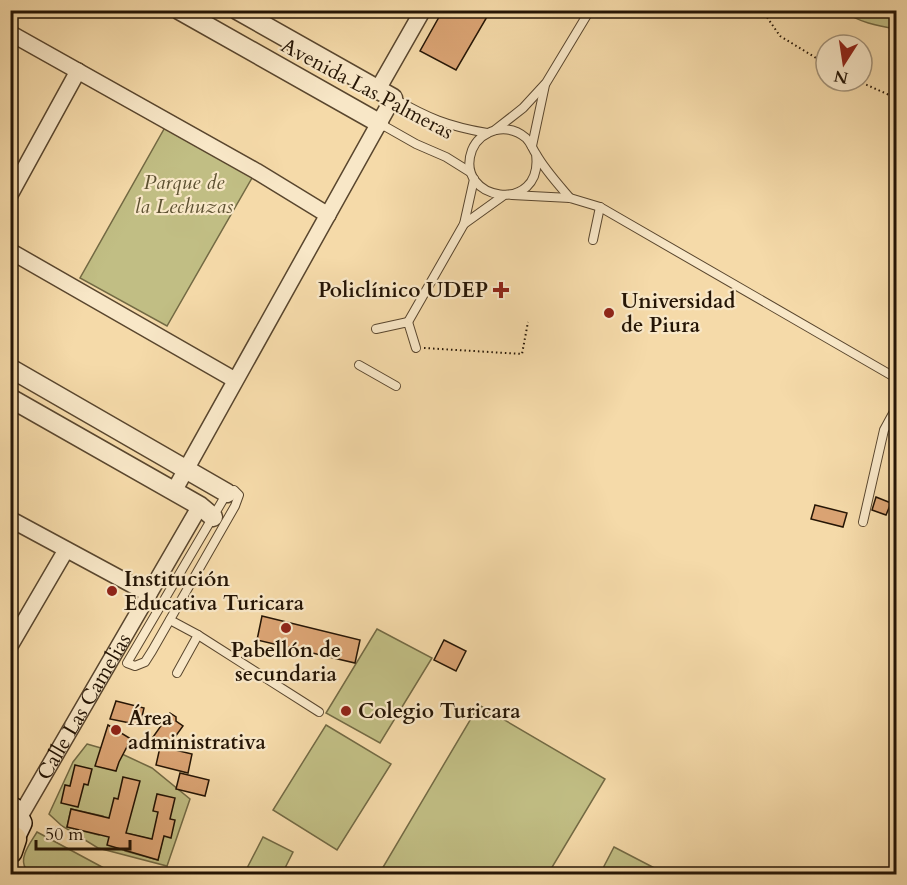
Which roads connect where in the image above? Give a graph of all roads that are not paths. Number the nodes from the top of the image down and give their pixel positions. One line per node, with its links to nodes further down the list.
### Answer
1 (179, 10): 9 (street, Avenida Las Palmeras)
2 (237, 10): 8 (street, Avenida Las Palmeras)
3 (423, 10): 8 (street)
4 (590, 10): 7 (lane)
5 (10, 33): 6 (street)
6 (78, 71): 13 (street); 17 (street)
7 (546, 83): 10 (lane); 11 (lane)
8 (386, 94): 9 (street); 10 (lane, Avenida Las Palmeras)
9 (379, 123): 12 (lane, Avenida Las Palmeras); 17 (street)
10 (491, 132): 11 (lane); 12 (lane)
11 (534, 150): 14 (lane); 15 (lane)
12 (472, 175): 14 (lane); 18 (lane)
13 (10, 195)
14 (508, 195): 15 (lane); 18 (lane)
15 (570, 198): 16 (lane)
16 (600, 207): 19 (lane); 26 (lane)
17 (328, 215): 27 (street)
18 (464, 224): 21 (lane)
19 (593, 240)
20 (10, 251): 27 (street)
21 (408, 322): 22 (lane); 23 (lane)
22 (376, 330)
23 (416, 348)
24 (359, 365): 28 (lane)
25 (10, 368): 31 (street)
26 (897, 378)
27 (235, 380): 31 (street)
28 (396, 386)
29 (10, 398): 32 (street)
30 (897, 408): 36 (lane)
31 (186, 468): 32 (street); 33 (street)
32 (174, 491): 34 (street)
33 (227, 493): 34 (lane); 39 (lane)
34 (206, 512): 38 (street, Calle Las Camelias); 39 (lane)
35 (10, 519): 37 (street)
36 (863, 522)
37 (66, 550): 38 (street); 41 (street)
38 (149, 594): 44 (street, Calle Las Camelias)
39 (170, 620): 40 (lane)
40 (198, 635): 42 (lane); 43 (lane)
41 (10, 646)
42 (177, 673)
43 (319, 712)
44 (13, 832)

